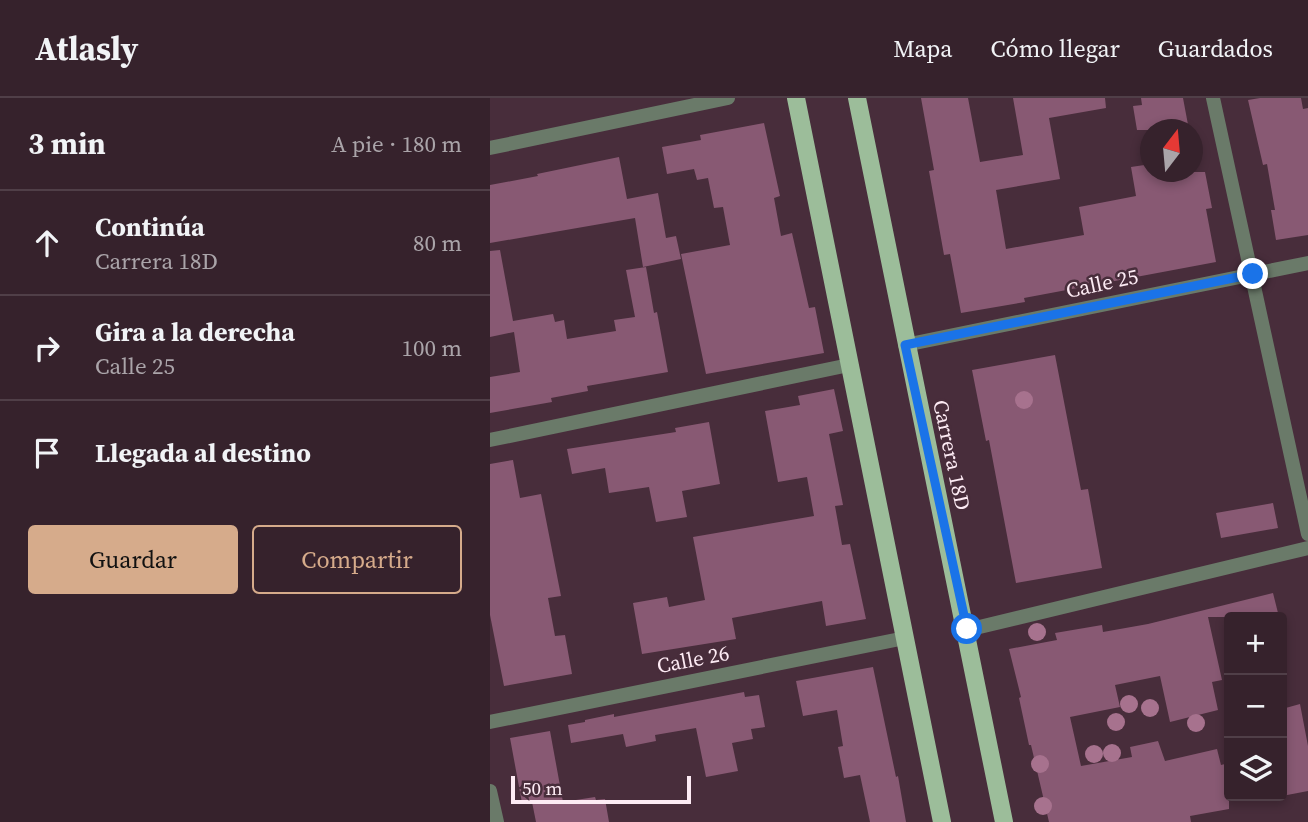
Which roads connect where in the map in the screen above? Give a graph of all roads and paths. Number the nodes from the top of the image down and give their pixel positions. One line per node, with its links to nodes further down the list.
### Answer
1 (728, 98): 5 (street)
2 (796, 98): 9 (main road)
3 (857, 98): 8 (main road, Carrera 18D)
4 (1213, 98): 7 (street)
5 (490, 148)
6 (1308, 263): 7 (street, Calle 25)
7 (1253, 274): 8 (street, Calle 25); 11 (street)
8 (905, 345): 13 (main road, Carrera 18D)
9 (849, 365): 10 (street); 14 (main road)
10 (490, 440)
11 (1308, 534)
12 (1308, 548): 13 (street)
13 (967, 629): 19 (main road, Carrera 18D)
14 (905, 638): 15 (street, Calle 26); 18 (main road)
15 (490, 722)
16 (490, 791): 17 (street)
17 (497, 822)
18 (942, 822)
19 (1004, 822)

